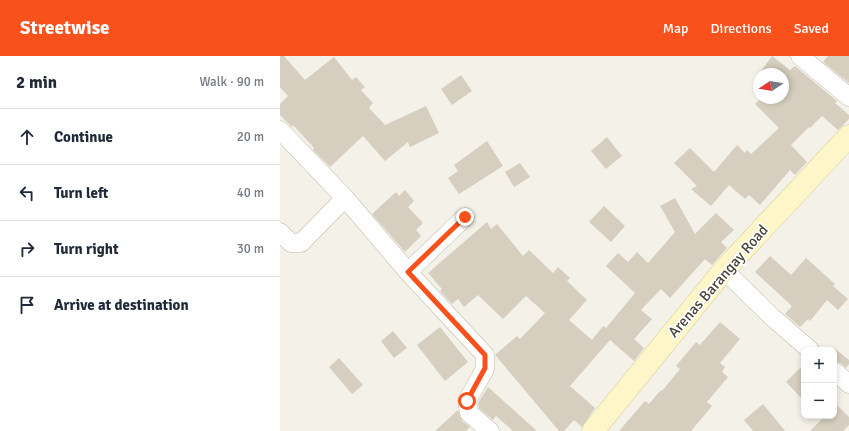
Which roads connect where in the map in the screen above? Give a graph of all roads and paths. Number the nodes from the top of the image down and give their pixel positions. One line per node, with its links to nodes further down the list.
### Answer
1 (800, 56): 2 (street)
2 (849, 97)
3 (280, 130): 5 (street)
4 (849, 136): 8 (street, Arenas Barangay Road)
5 (345, 198): 7 (street); 9 (street)
6 (465, 217): 9 (street)
7 (280, 232)
8 (724, 270): 10 (street); 14 (street, Arenas Barangay Road)
9 (408, 272): 13 (street)
10 (807, 347)
11 (837, 374): 12 (street)
12 (849, 384)
13 (490, 431)
14 (593, 431)

